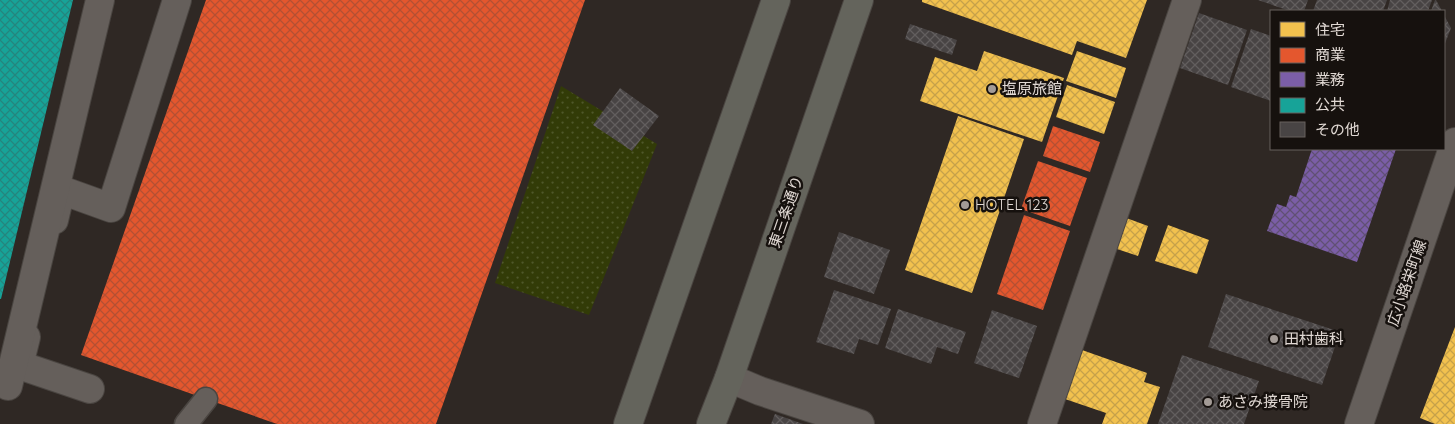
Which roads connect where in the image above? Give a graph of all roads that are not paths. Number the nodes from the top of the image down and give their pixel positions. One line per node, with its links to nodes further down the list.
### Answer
1 (100, 0): 8 (street)
2 (177, 0): 9 (street)
3 (776, 0): 12 (highway)
4 (859, 0): 7 (highway, 東三条通り)
5 (1187, 0): 15 (street)
6 (1455, 142): 16 (street, 広小路栄町線)
7 (729, 378): 13 (highway, 東三条通り); 14 (street)
8 (8, 386)
9 (90, 389)
10 (206, 399): 11 (lane)
11 (186, 424)
12 (628, 424)
13 (711, 424)
14 (860, 424)
15 (1042, 424)
16 (1359, 424)

